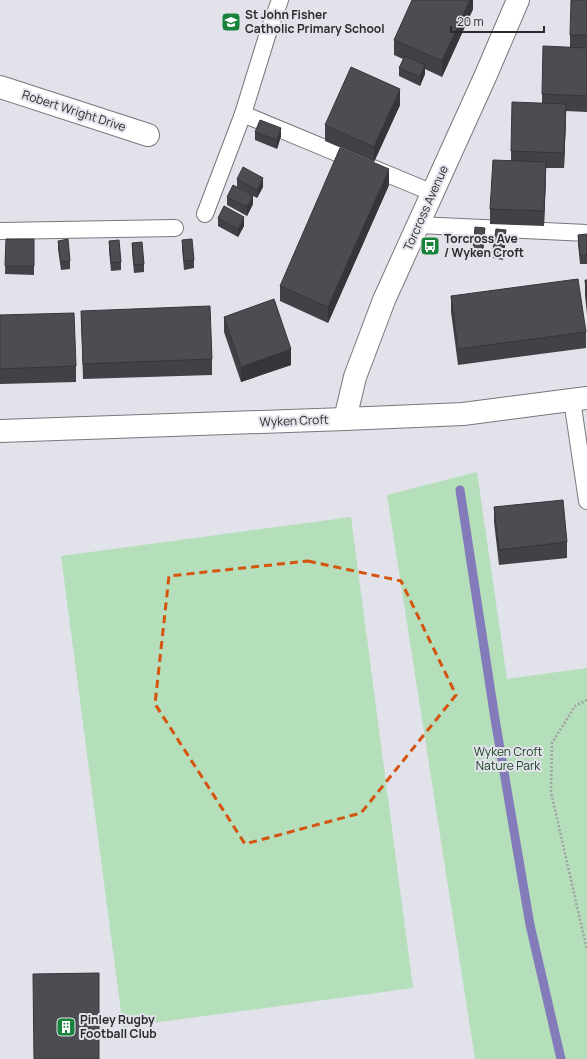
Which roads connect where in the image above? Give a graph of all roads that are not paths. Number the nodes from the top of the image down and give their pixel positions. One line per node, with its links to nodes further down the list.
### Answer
1 (280, 0): 4 (lane)
2 (518, 0): 6 (street, Torcross Avenue)
3 (0, 87): 5 (street, Robert Wright Drive)
4 (242, 117): 6 (lane); 7 (lane)
5 (148, 135)
6 (433, 193): 8 (street, Torcross Avenue)
7 (206, 214)
8 (418, 225): 11 (lane); 13 (street, Torcross Avenue)
9 (175, 228): 10 (lane)
10 (0, 231)
11 (587, 233)
12 (579, 399): 13 (street, Wyken Croft); 15 (lane)
13 (345, 420): 14 (street, Wyken Croft)
14 (0, 431)
15 (587, 501)

